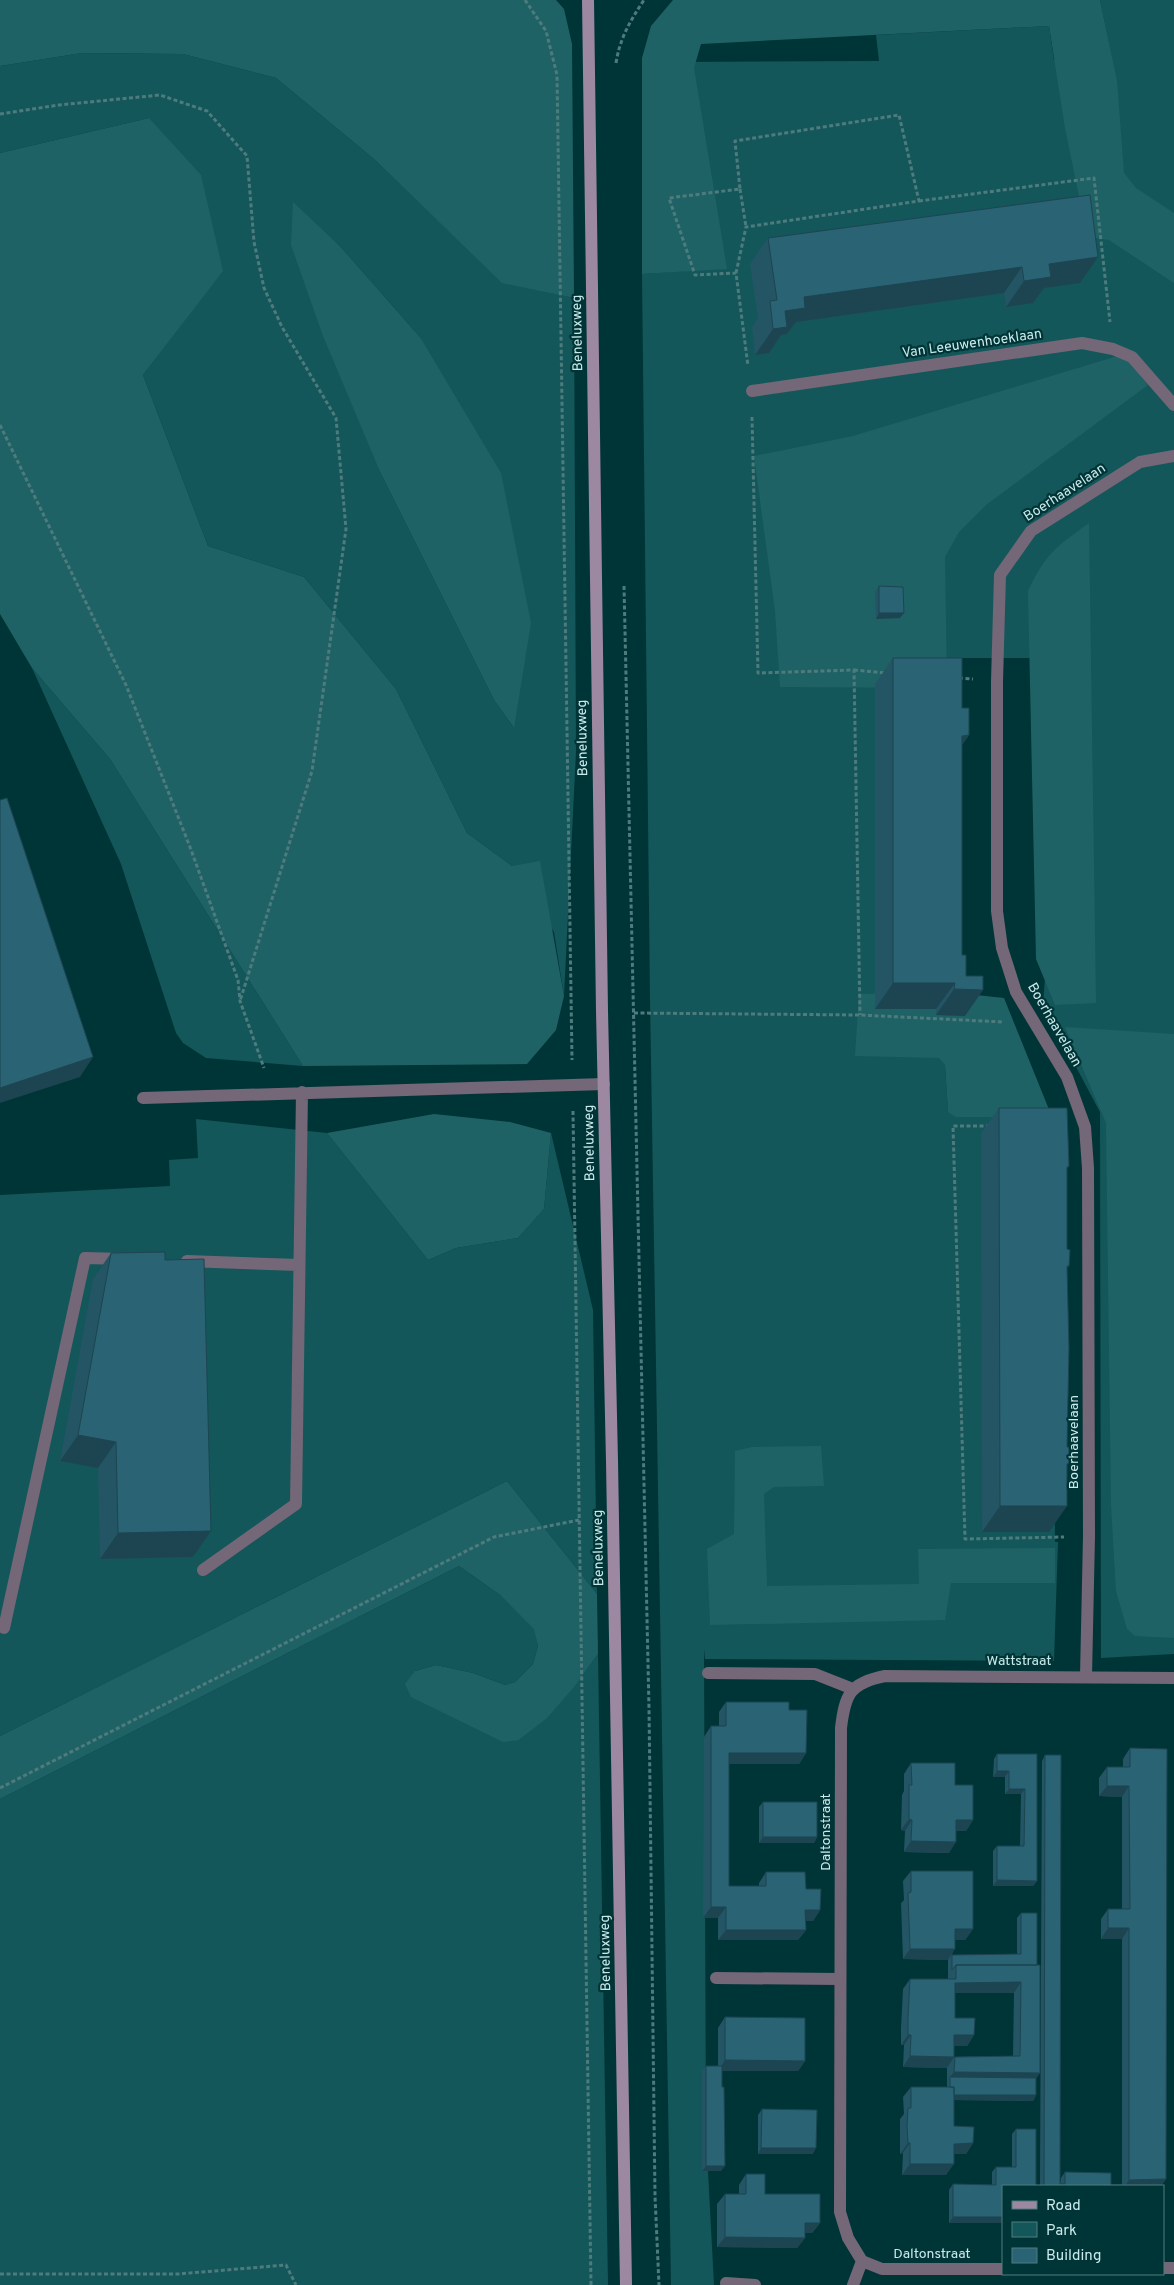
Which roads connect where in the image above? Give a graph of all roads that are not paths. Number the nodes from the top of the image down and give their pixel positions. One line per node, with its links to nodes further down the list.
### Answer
1 (588, 0): 5 (main road, Beneluxweg)
2 (752, 391): 3 (street, Van Leeuwenhoeklaan)
3 (1174, 405)
4 (1174, 456): 14 (street, Boerhaavelaan)
5 (604, 1084): 6 (street); 23 (main road, Beneluxweg)
6 (302, 1092): 7 (street); 10 (street)
7 (143, 1098)
8 (132, 1259): 12 (street)
9 (170, 1260): 10 (street)
10 (299, 1265): 11 (street)
11 (203, 1570)
12 (4, 1628)
13 (708, 1673): 17 (street)
14 (1086, 1676): 15 (street, Wattstraat); 16 (street, Wattstraat)
15 (1174, 1678)
16 (864, 1680): 17 (street, Daltonstraat)
17 (853, 1689): 19 (street, Daltonstraat)
18 (716, 1978): 19 (street)
19 (840, 1979): 20 (street, Daltonstraat)
20 (862, 2261): 21 (street, Daltonstraat); 25 (street)
21 (1002, 2269)
22 (726, 2283): 24 (street)
23 (626, 2285)
24 (755, 2285)
25 (853, 2285)

